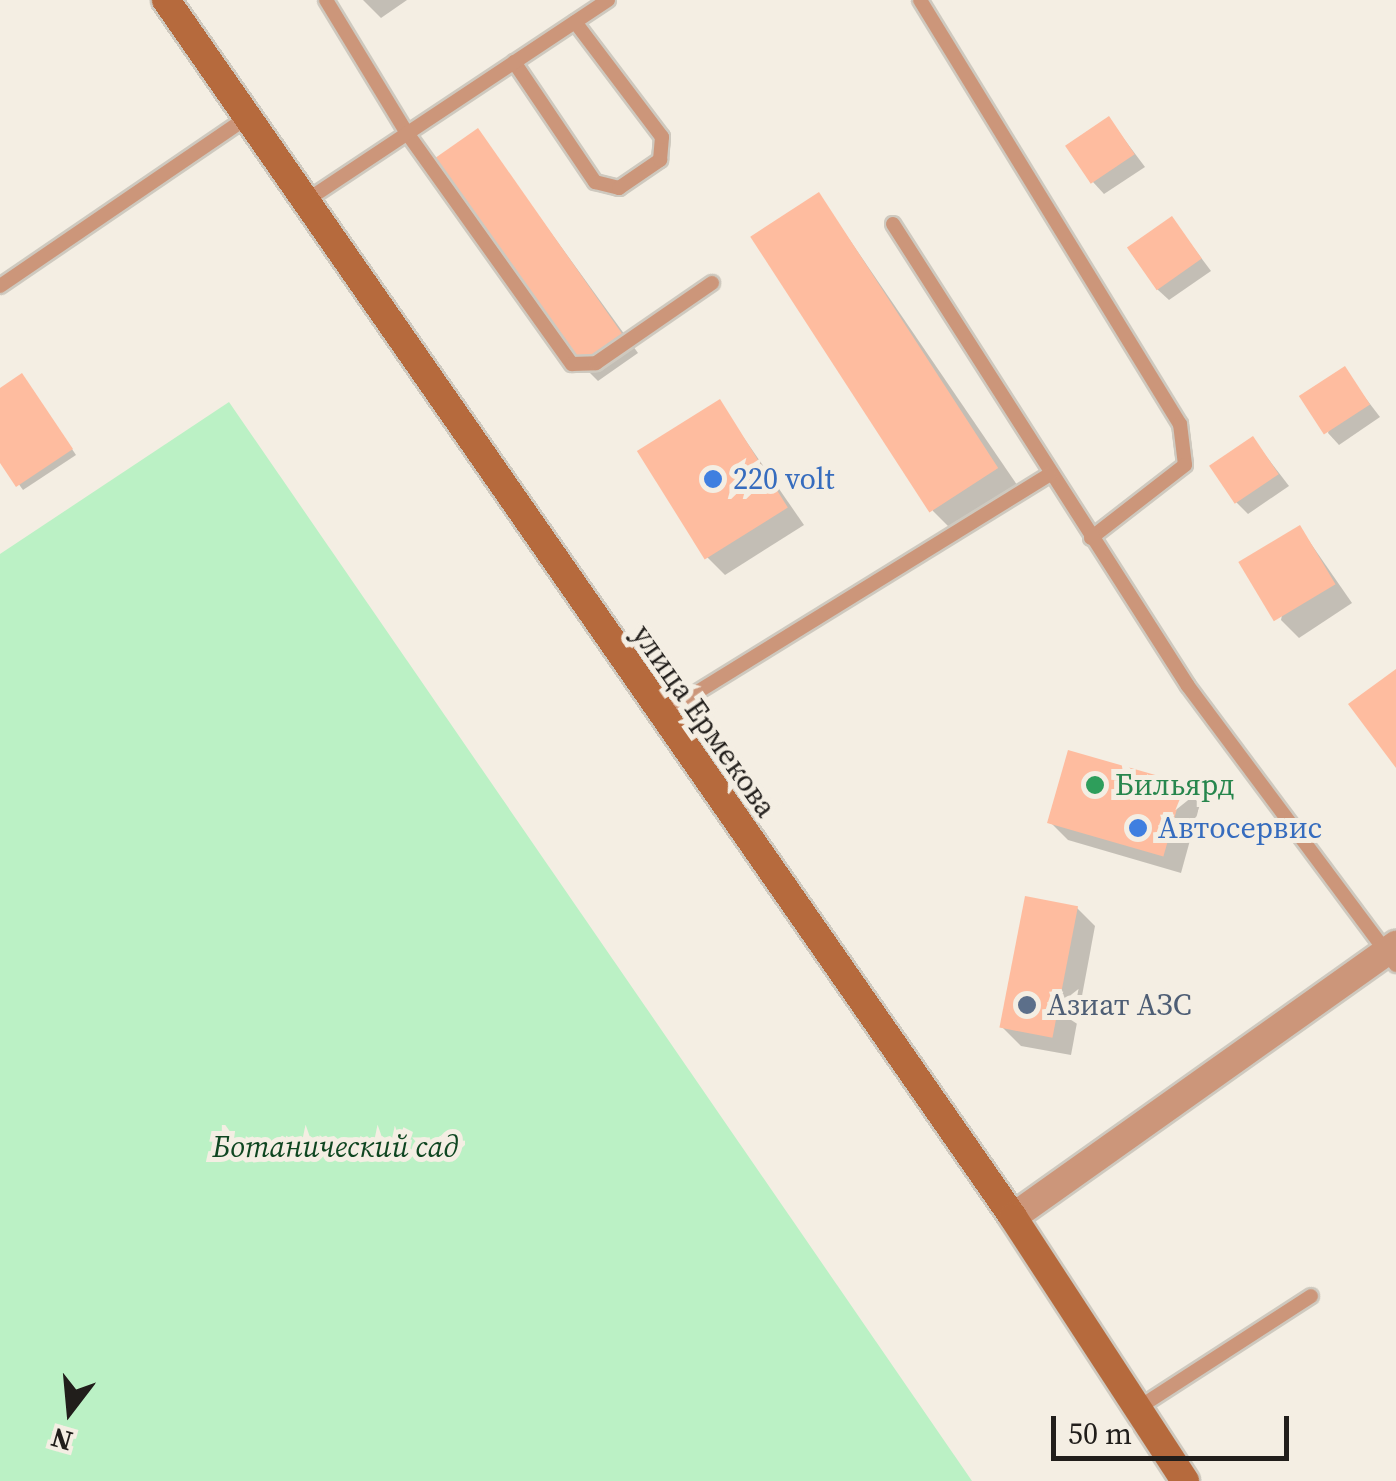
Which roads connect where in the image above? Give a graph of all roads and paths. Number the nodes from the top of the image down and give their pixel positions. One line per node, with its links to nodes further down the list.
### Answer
1 (166, 0): 7 (main road, улица Ермекова)
2 (326, 0): 8 (lane)
3 (608, 0): 5 (lane)
4 (920, 0): 14 (lane)
5 (575, 22): 6 (lane); 6 (lane)
6 (514, 62): 8 (lane)
7 (246, 118): 9 (main road, улица Ермекова); 12 (lane)
8 (407, 133): 9 (lane); 11 (lane)
9 (303, 203): 15 (main road, улица Ермекова)
10 (893, 224): 13 (lane)
11 (712, 283)
12 (0, 286)
13 (1049, 475): 14 (lane); 15 (lane)
14 (1091, 538): 16 (lane)
15 (660, 715): 17 (main road, улица Ермекова)
16 (1393, 954): 17 (street)
17 (1014, 1217): 19 (main road, улица Ермекова)
18 (1311, 1296): 19 (lane)
19 (1138, 1408): 20 (main road, улица Ермекова)
20 (1185, 1481)

